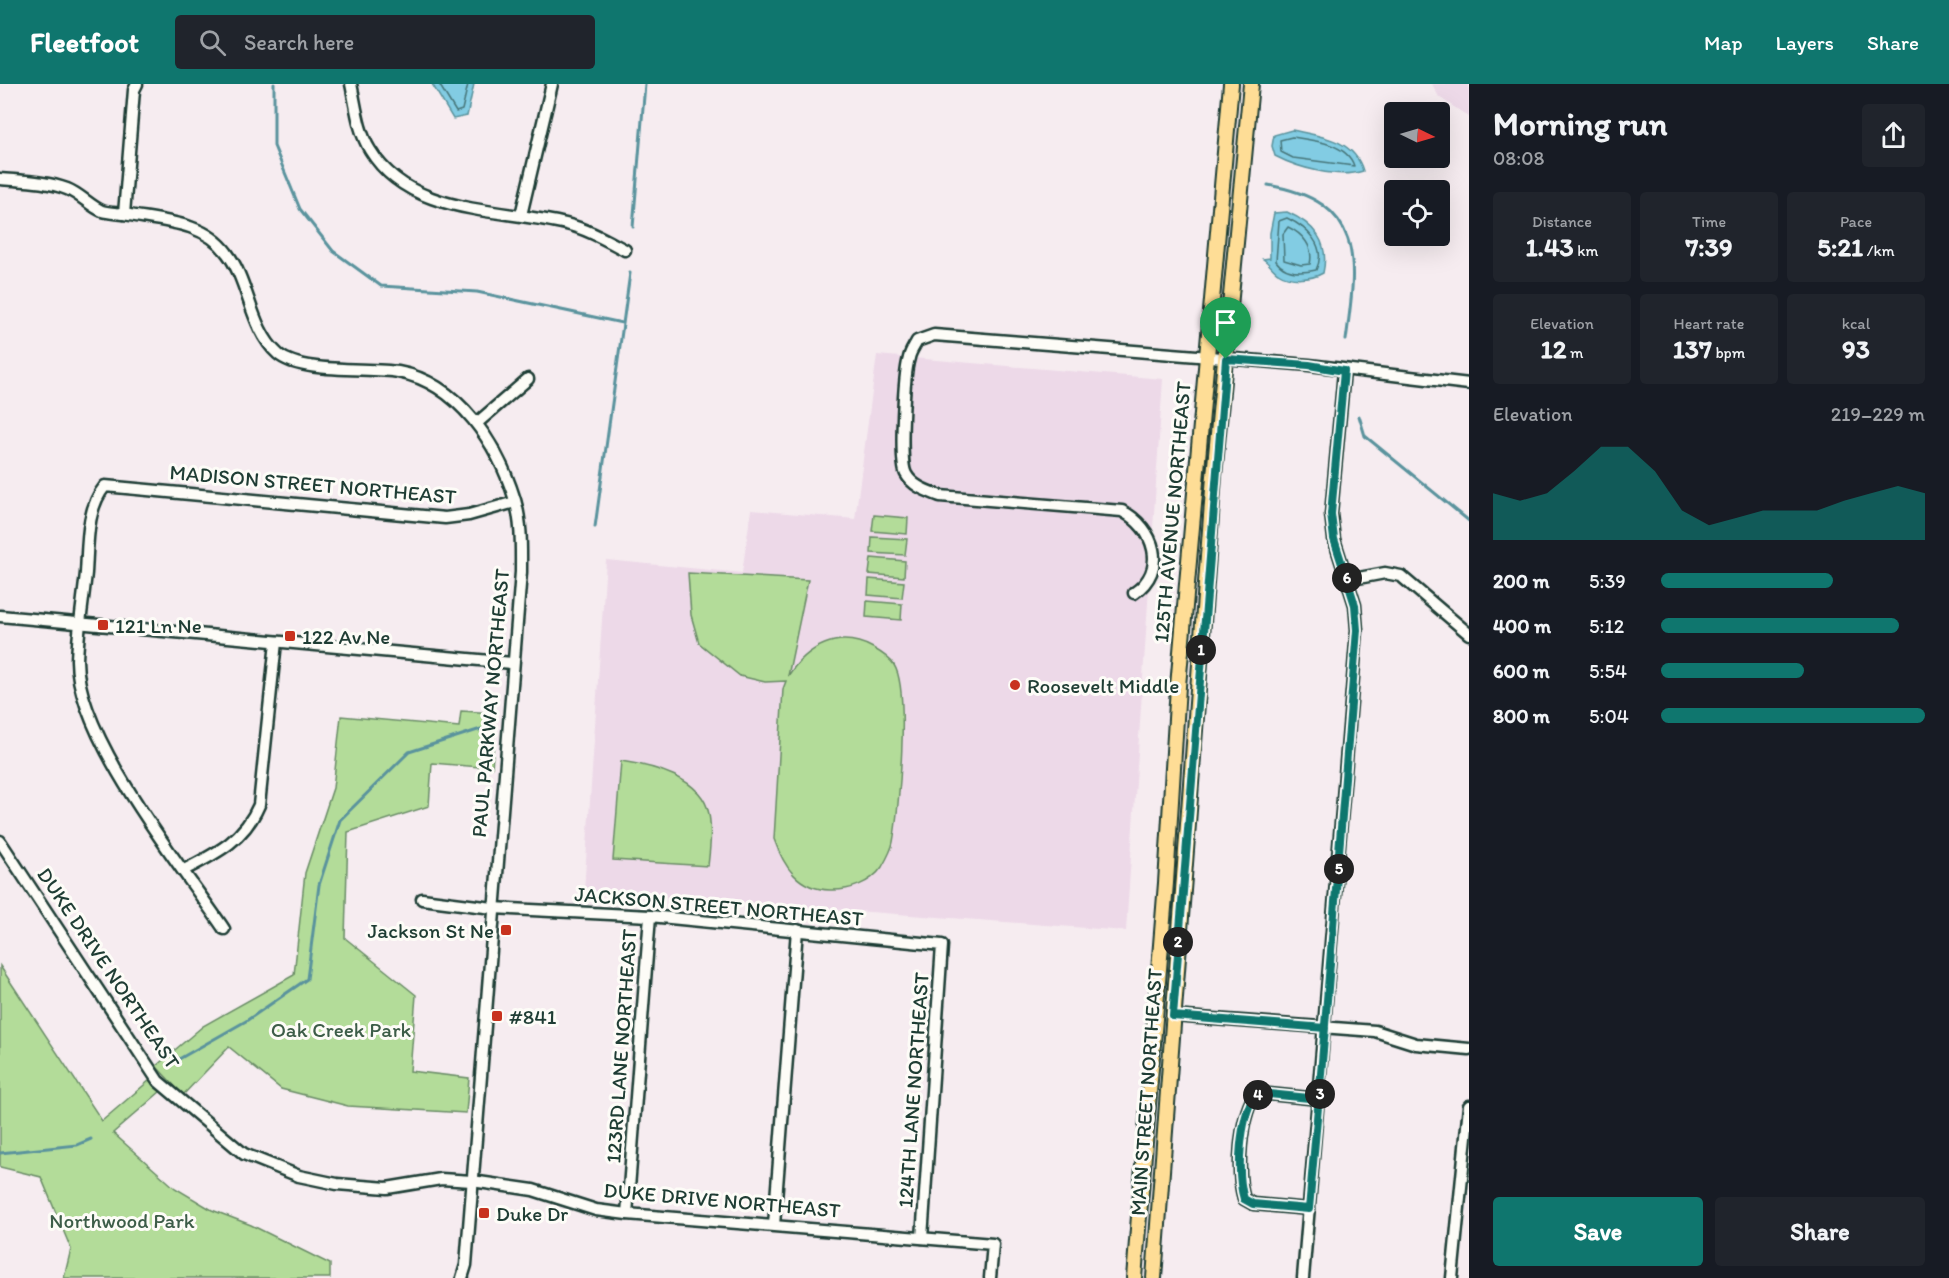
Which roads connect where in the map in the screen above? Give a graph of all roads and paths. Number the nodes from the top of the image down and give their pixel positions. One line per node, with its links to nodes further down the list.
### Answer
1 (137, 84): 7 (street)
2 (351, 84): 8 (street)
3 (552, 84): 8 (street)
4 (1232, 84): 10 (main road)
5 (1251, 84): 11 (main road, MAIN STREET NORTHEAST)
6 (0, 179): 7 (street, PAUL PARKWAY NORTHEAST)
7 (124, 214): 15 (street, PAUL PARKWAY NORTHEAST)
8 (521, 215): 9 (street)
9 (625, 250)
10 (1206, 356): 11 (street); 18 (street); 35 (main road, 125TH AVENUE NORTHEAST)
11 (1226, 359): 12 (street); 32 (main road, MAIN STREET NORTHEAST)
12 (1344, 371): 14 (street); 17 (street)
13 (528, 379): 15 (street)
14 (1469, 384)
15 (477, 423): 16 (street, PAUL PARKWAY NORTHEAST)
16 (515, 502): 20 (street, MADISON STREET NORTHEAST); 23 (street, PAUL PARKWAY NORTHEAST)
17 (1348, 580): 21 (street); 33 (street)
18 (1134, 593)
19 (0, 616): 20 (street)
20 (81, 622): 22 (street); 25 (street)
21 (1469, 634)
22 (276, 642): 23 (street); 25 (street)
23 (512, 663): 27 (street, PAUL PARKWAY NORTHEAST)
24 (0, 841): 38 (street, DUKE DRIVE NORTHEAST)
25 (184, 870): 29 (street)
26 (422, 898): 27 (street)
27 (493, 908): 28 (street, JACKSON STREET NORTHEAST); 38 (street, PAUL PARKWAY NORTHEAST)
28 (650, 916): 30 (street, JACKSON STREET NORTHEAST); 41 (street, 123RD LANE NORTHEAST)
29 (224, 929)
30 (797, 930): 31 (street, JACKSON STREET NORTHEAST); 42 (street)
31 (942, 945): 43 (street, 124TH LANE NORTHEAST)
32 (1173, 1016): 33 (street); 49 (main road, MAIN STREET NORTHEAST)
33 (1325, 1028): 34 (street); 36 (street)
34 (1469, 1048)
35 (1151, 1067): 48 (main road, MAIN STREET NORTHEAST)
36 (1319, 1099): 40 (street); 40 (street)
37 (1469, 1106): 39 (street)
38 (472, 1181): 41 (street, DUKE DRIVE NORTHEAST); 44 (street, PAUL PARKWAY NORTHEAST)
39 (1464, 1199): 51 (street)
40 (1309, 1209): 50 (street)
41 (627, 1214): 42 (street, DUKE DRIVE NORTHEAST)
42 (774, 1225): 43 (street, DUKE DRIVE NORTHEAST)
43 (922, 1238): 47 (street, DUKE DRIVE NORTHEAST)
44 (466, 1265): 45 (street, PAUL PARKWAY NORTHEAST); 46 (street, PAUL PARKWAY NORTHEAST)
45 (462, 1278)
46 (468, 1278)
47 (990, 1278)
48 (1134, 1278)
49 (1154, 1278)
50 (1303, 1278)
51 (1452, 1278)

